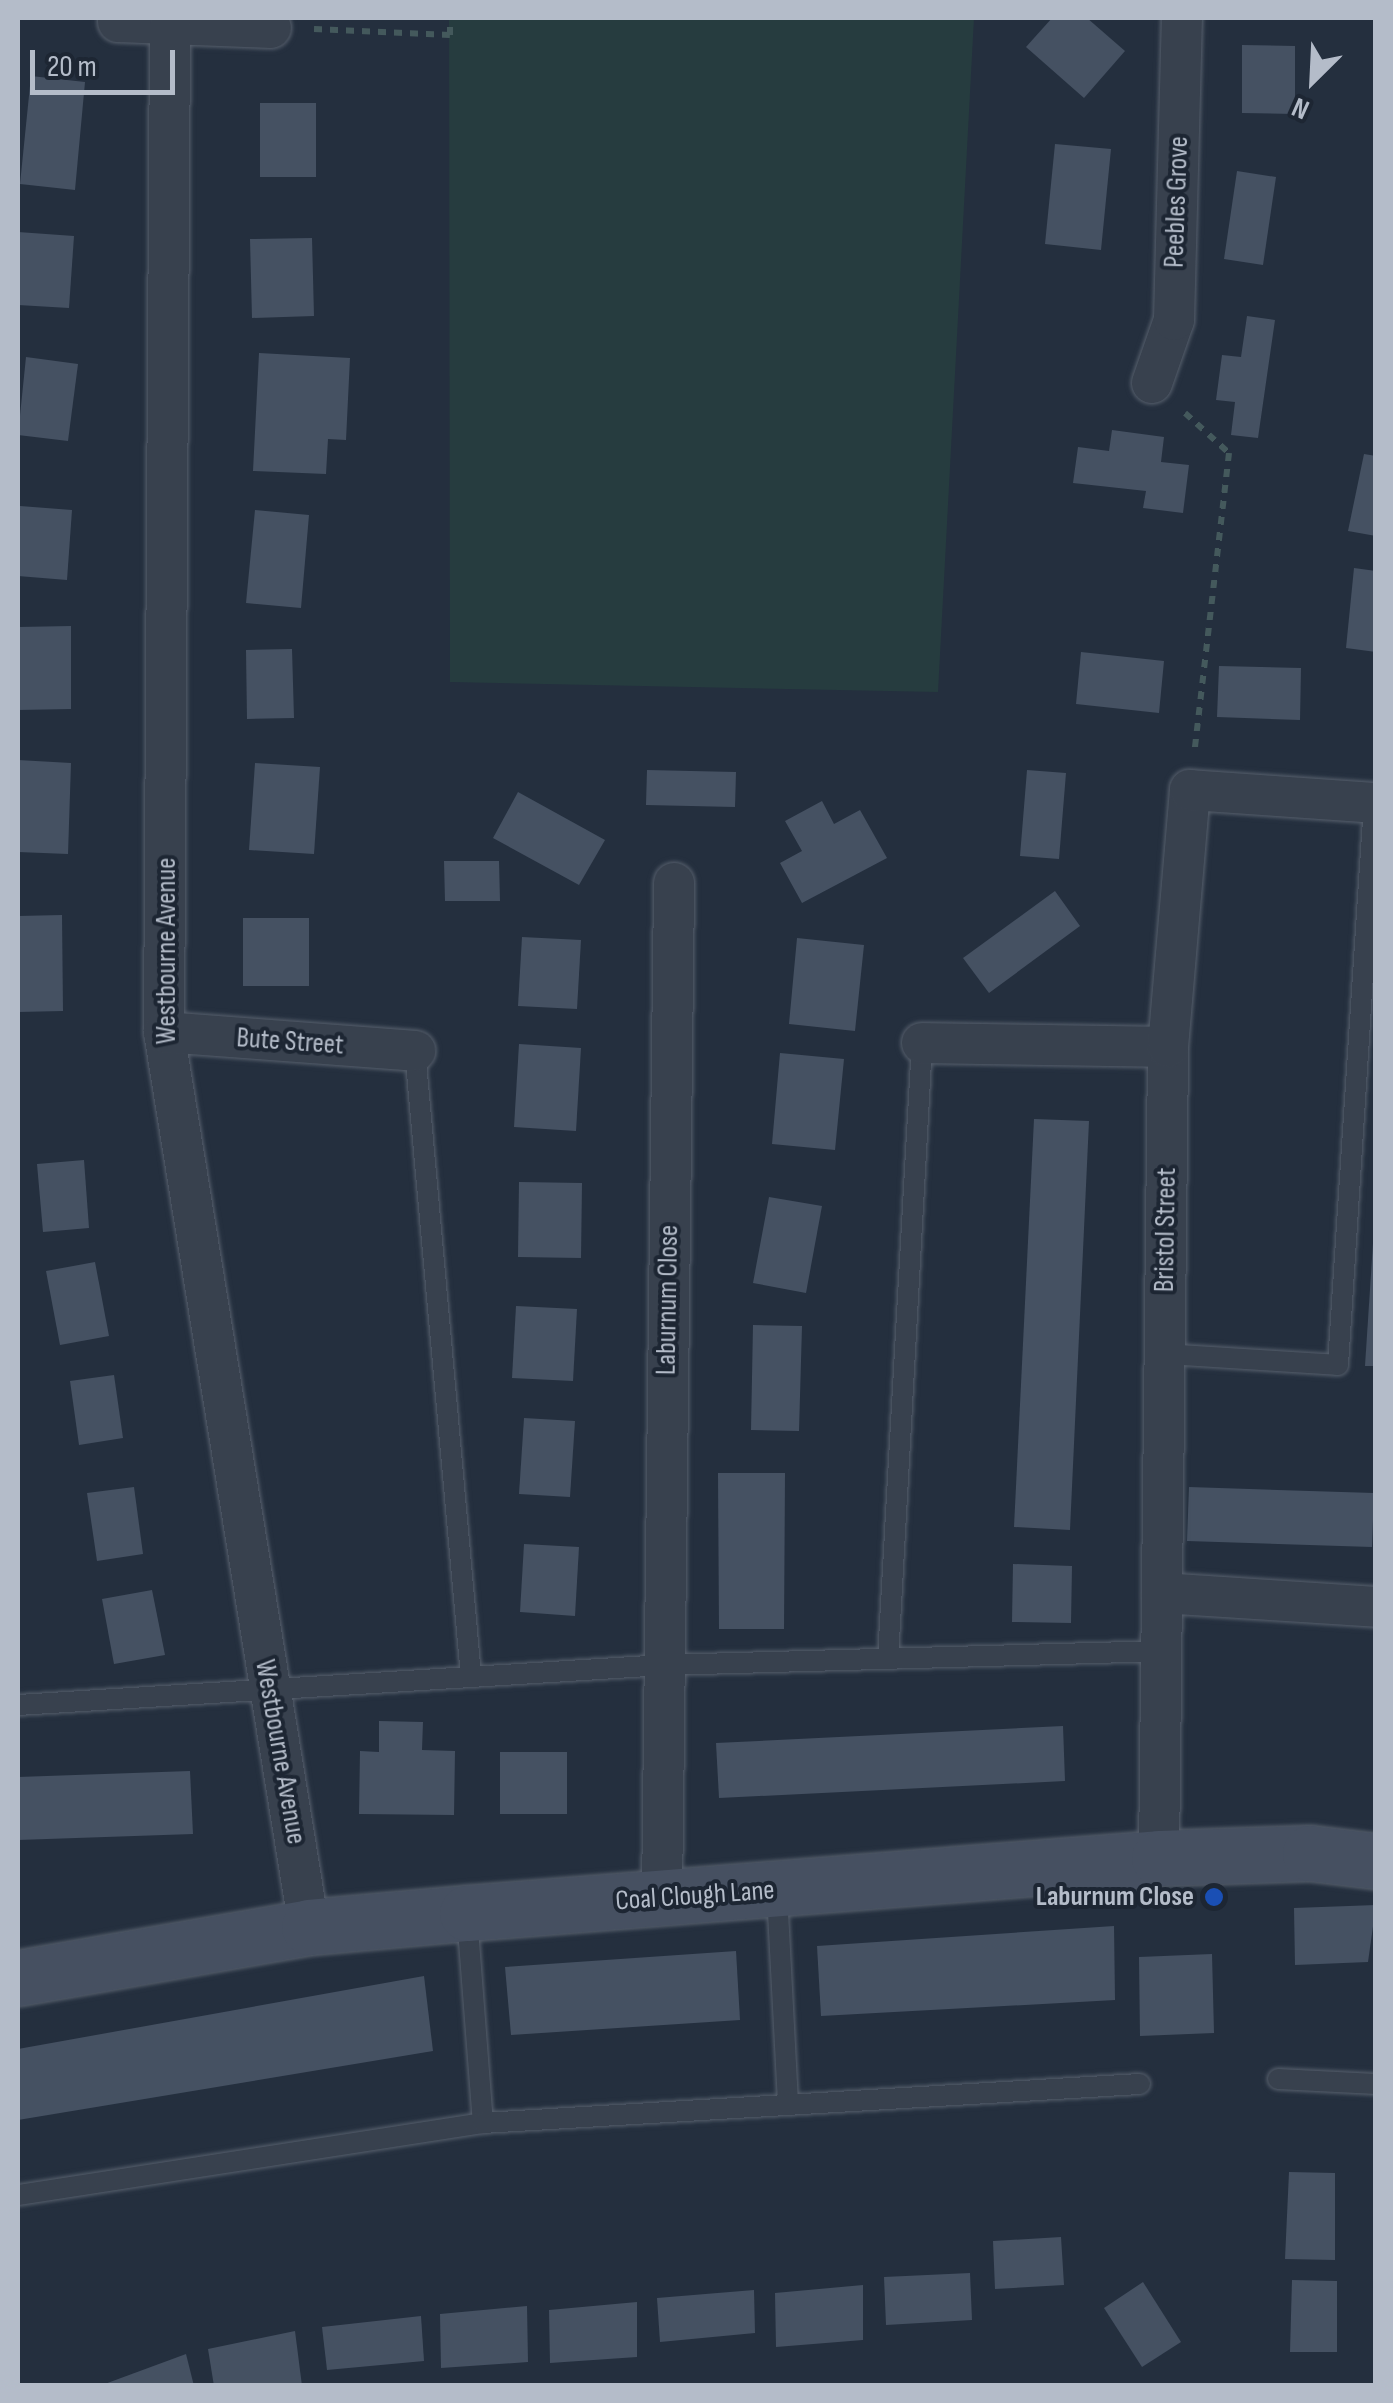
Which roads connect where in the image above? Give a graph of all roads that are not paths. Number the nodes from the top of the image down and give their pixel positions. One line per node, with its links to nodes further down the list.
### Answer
1 (1182, 18): 5 (street, Peebles Grove)
2 (118, 22): 3 (street)
3 (170, 24): 4 (street); 8 (street, Westbourne Avenue)
4 (271, 28)
5 (1152, 383)
6 (1375, 803): 10 (street, Bristol Street); 12 (lane)
7 (674, 883): 17 (street, Laburnum Close)
8 (164, 1032): 11 (street, Bute Street); 19 (street, Westbourne Avenue)
9 (922, 1044): 10 (street); 16 (lane)
10 (1168, 1047): 12 (street, Bristol Street)
11 (415, 1052): 18 (lane)
12 (1165, 1354): 13 (street, Bristol Street)
13 (1162, 1593): 14 (street); 15 (street, Bristol Street)
14 (1376, 1607)
15 (1161, 1652): 16 (lane); 21 (street, Bristol Street)
16 (888, 1659): 17 (lane)
17 (664, 1665): 18 (lane); 24 (street, Laburnum Close)
18 (471, 1676): 19 (lane)
19 (269, 1689): 20 (lane); 26 (street, Westbourne Avenue)
20 (18, 1704)
21 (1158, 1858): 22 (street, Coal Clough Lane); 23 (street, Coal Clough Lane)
22 (1376, 1862)
23 (777, 1890): 24 (street, Coal Clough Lane); 31 (lane)
24 (662, 1898): 25 (street, Coal Clough Lane)
25 (467, 1913): 26 (street, Coal Clough Lane); 32 (lane)
26 (309, 1927): 27 (street, Coal Clough Lane)
27 (18, 1978)
28 (1278, 2080): 30 (lane)
29 (1140, 2084): 31 (lane)
30 (1376, 2084)
31 (788, 2105): 32 (lane)
32 (484, 2123): 33 (lane)
33 (18, 2194)

